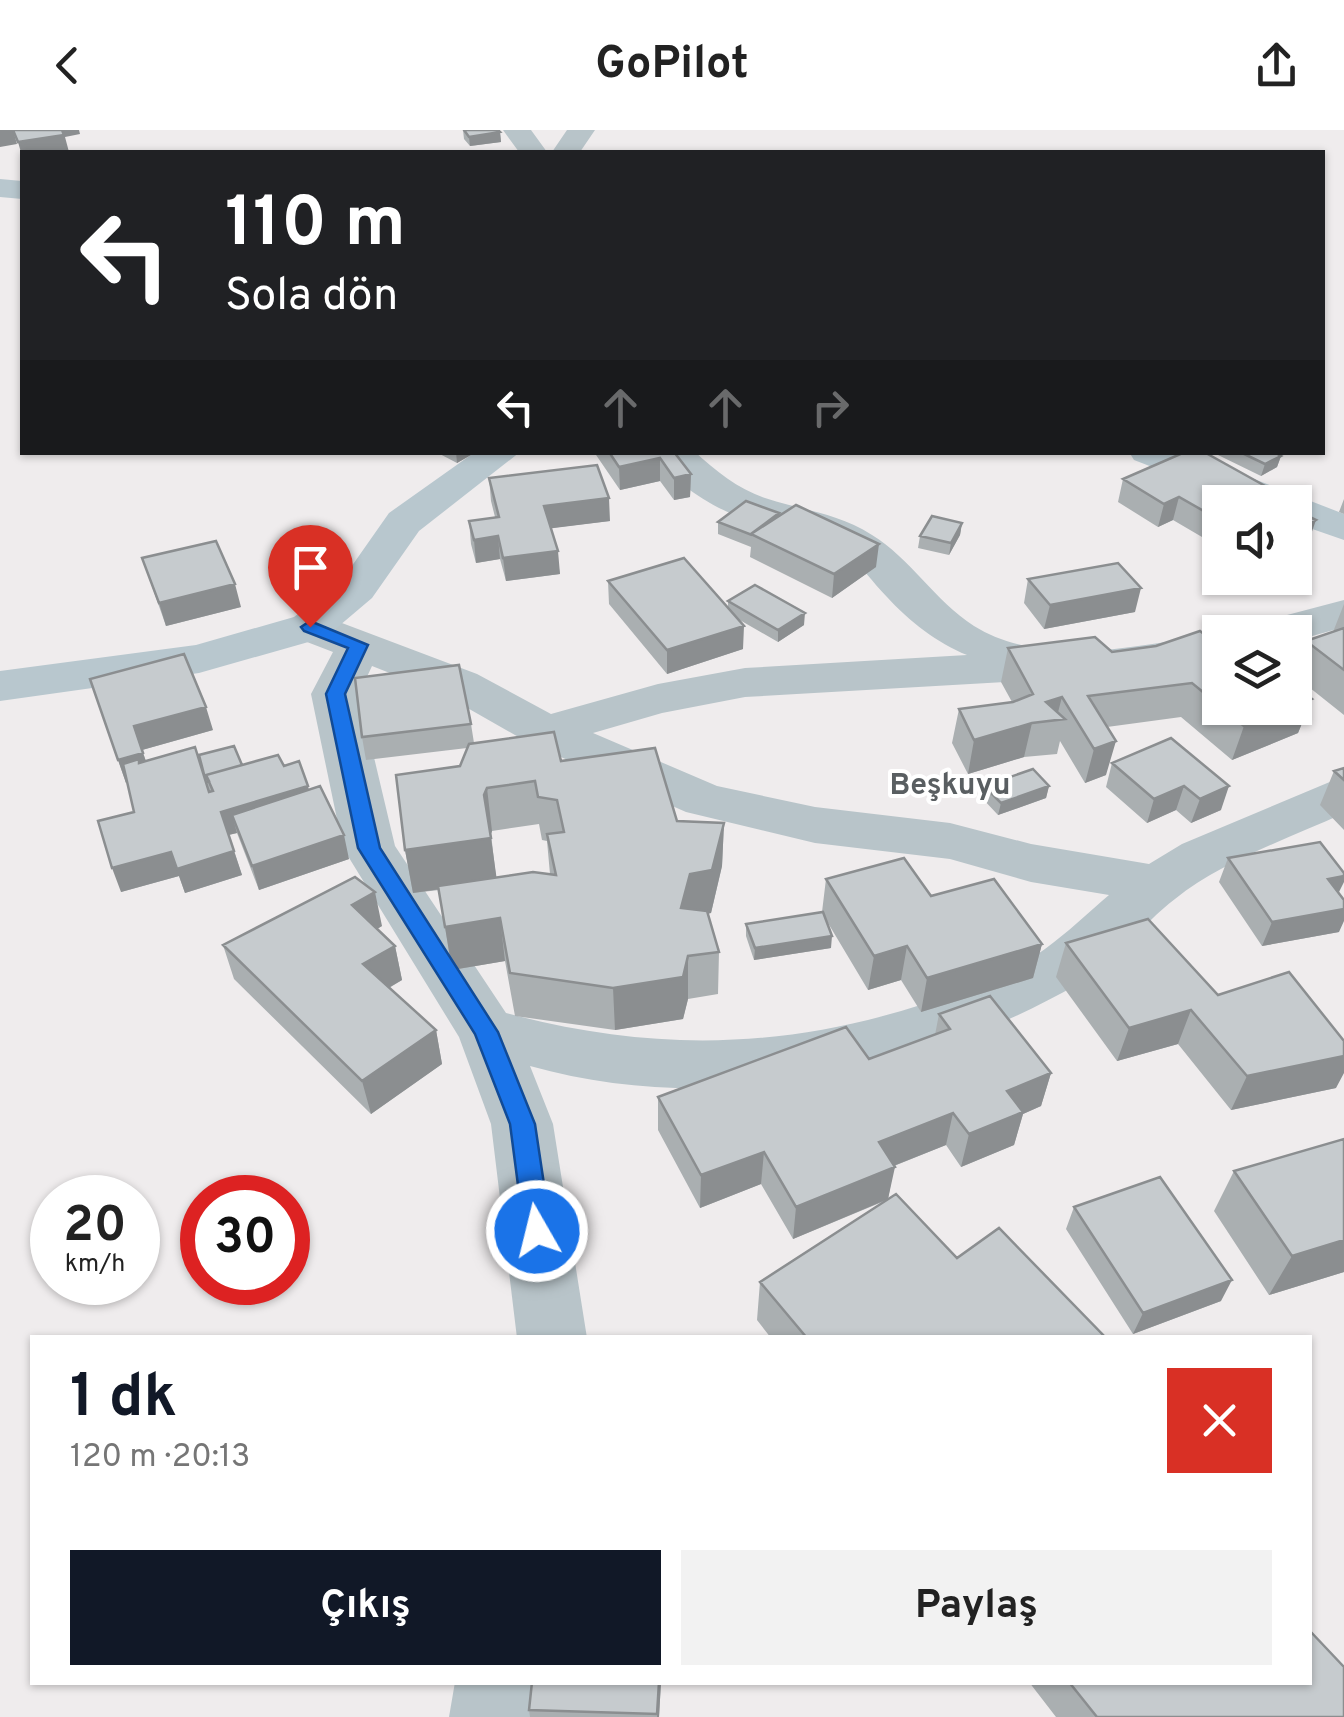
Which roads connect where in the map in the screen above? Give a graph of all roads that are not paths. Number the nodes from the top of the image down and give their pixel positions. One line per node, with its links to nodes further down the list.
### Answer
1 (498, 455): 9 (street)
2 (674, 455): 11 (street)
3 (1156, 455): 4 (street)
4 (1234, 485)
5 (1312, 516): 6 (street)
6 (1344, 528)
7 (1344, 613): 8 (street)
8 (1312, 622)
9 (334, 636): 12 (street); 13 (street); 16 (street)
10 (1202, 650): 11 (street)
11 (1042, 669): 13 (street)
12 (0, 686)
13 (546, 732): 15 (street)
14 (1344, 792): 15 (street)
15 (1156, 884): 16 (street)
16 (486, 1032): 17 (street)
17 (552, 1335)
18 (495, 1685): 19 (street)
19 (490, 1717)

